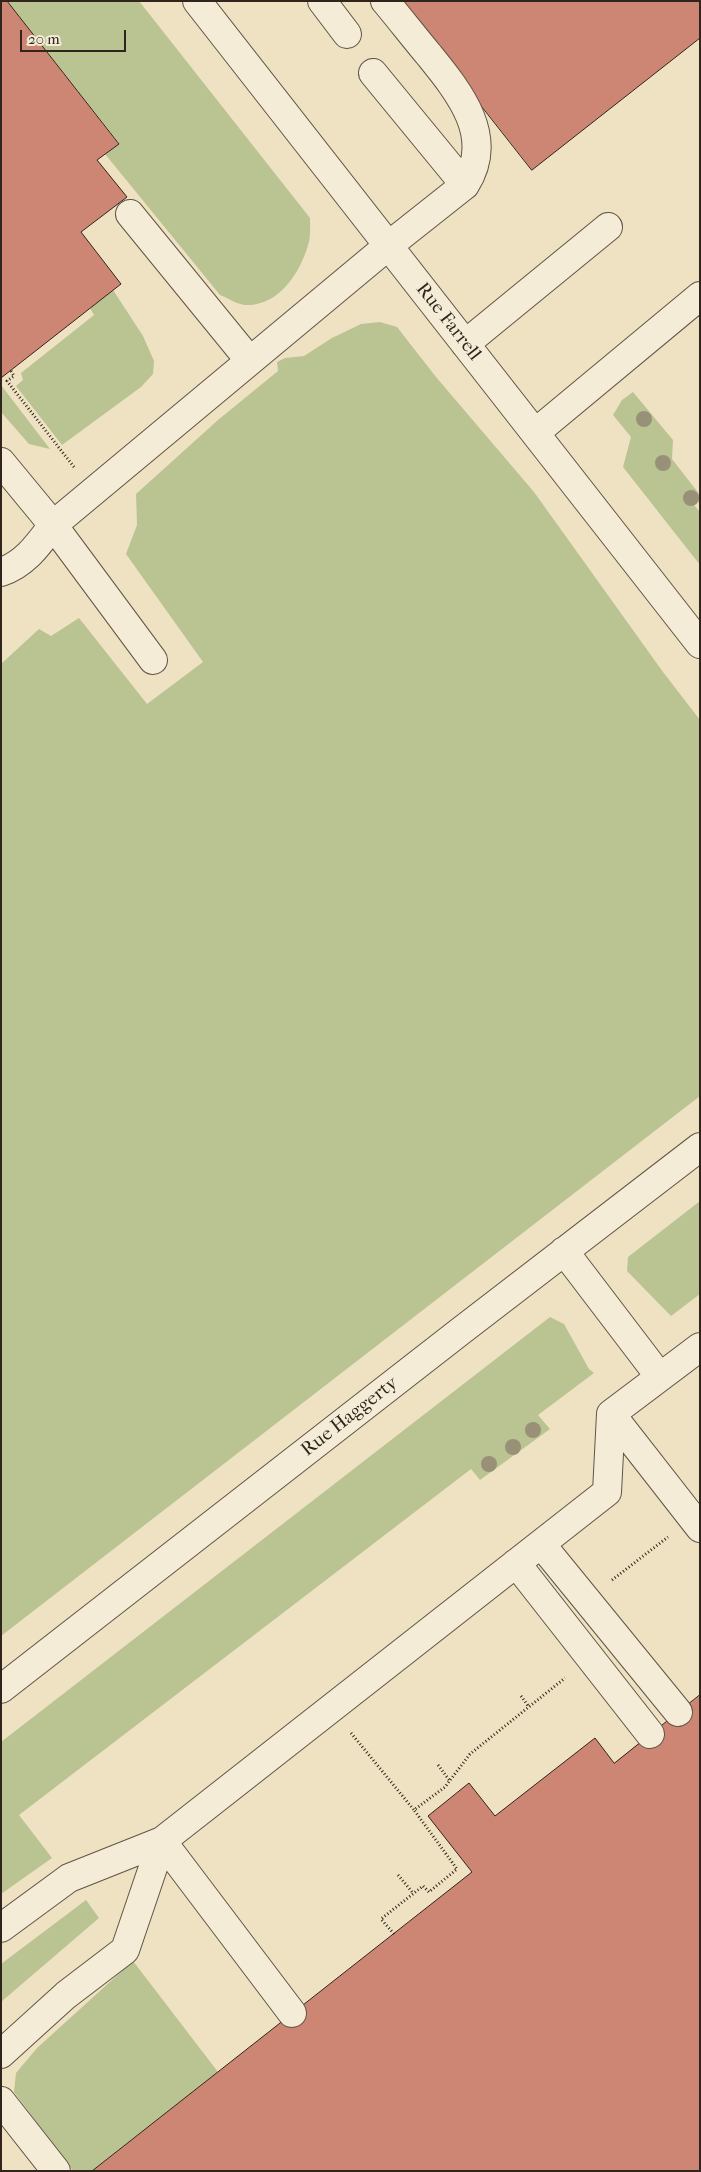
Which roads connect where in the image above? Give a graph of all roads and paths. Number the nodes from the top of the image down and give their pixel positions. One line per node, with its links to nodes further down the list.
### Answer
1 (322, 1): 4 (street)
2 (385, 1): 6 (street)
3 (208, 5): 9 (street, Rue Farrell)
4 (347, 34)
5 (373, 73): 6 (street)
6 (465, 185): 9 (street)
7 (130, 214): 12 (street)
8 (608, 227): 11 (street)
9 (388, 246): 11 (street, Rue Farrell); 12 (street)
10 (700, 296): 14 (street)
11 (465, 344): 14 (street, Rue Farrell)
12 (250, 361): 17 (street)
13 (11, 371): 15 (path)
14 (535, 433): 19 (street, Rue Farrell)
15 (58, 447)
16 (1, 462): 17 (street)
17 (53, 525): 18 (street); 20 (street)
18 (6, 573)
19 (700, 644)
20 (153, 660)
21 (700, 1147): 22 (street, Rue Haggerty)
22 (564, 1251): 24 (street); 31 (street, Rue Haggerty)
23 (700, 1347): 24 (street)
24 (660, 1377): 25 (street)
25 (611, 1414): 26 (street); 27 (street)
26 (696, 1523): 29 (path)
27 (540, 1544): 28 (street); 35 (street)
28 (516, 1564): 34 (street); 36 (street)
29 (605, 1586)
30 (566, 1678): 33 (path)
31 (1, 1688)
32 (520, 1696): 33 (path)
33 (529, 1707): 38 (path)
34 (331, 1708): 39 (path); 40 (street)
35 (678, 1712)
36 (650, 1734)
37 (438, 1765): 38 (path)
38 (450, 1781): 39 (path)
39 (414, 1810): 42 (path)
40 (162, 1841): 43 (street); 45 (street); 46 (street)
41 (398, 1875): 42 (path)
42 (413, 1894): 44 (path)
43 (1, 1928)
44 (394, 1934)
45 (292, 2013)
46 (1, 2054)
47 (1, 2101): 48 (street)
48 (56, 2171)

